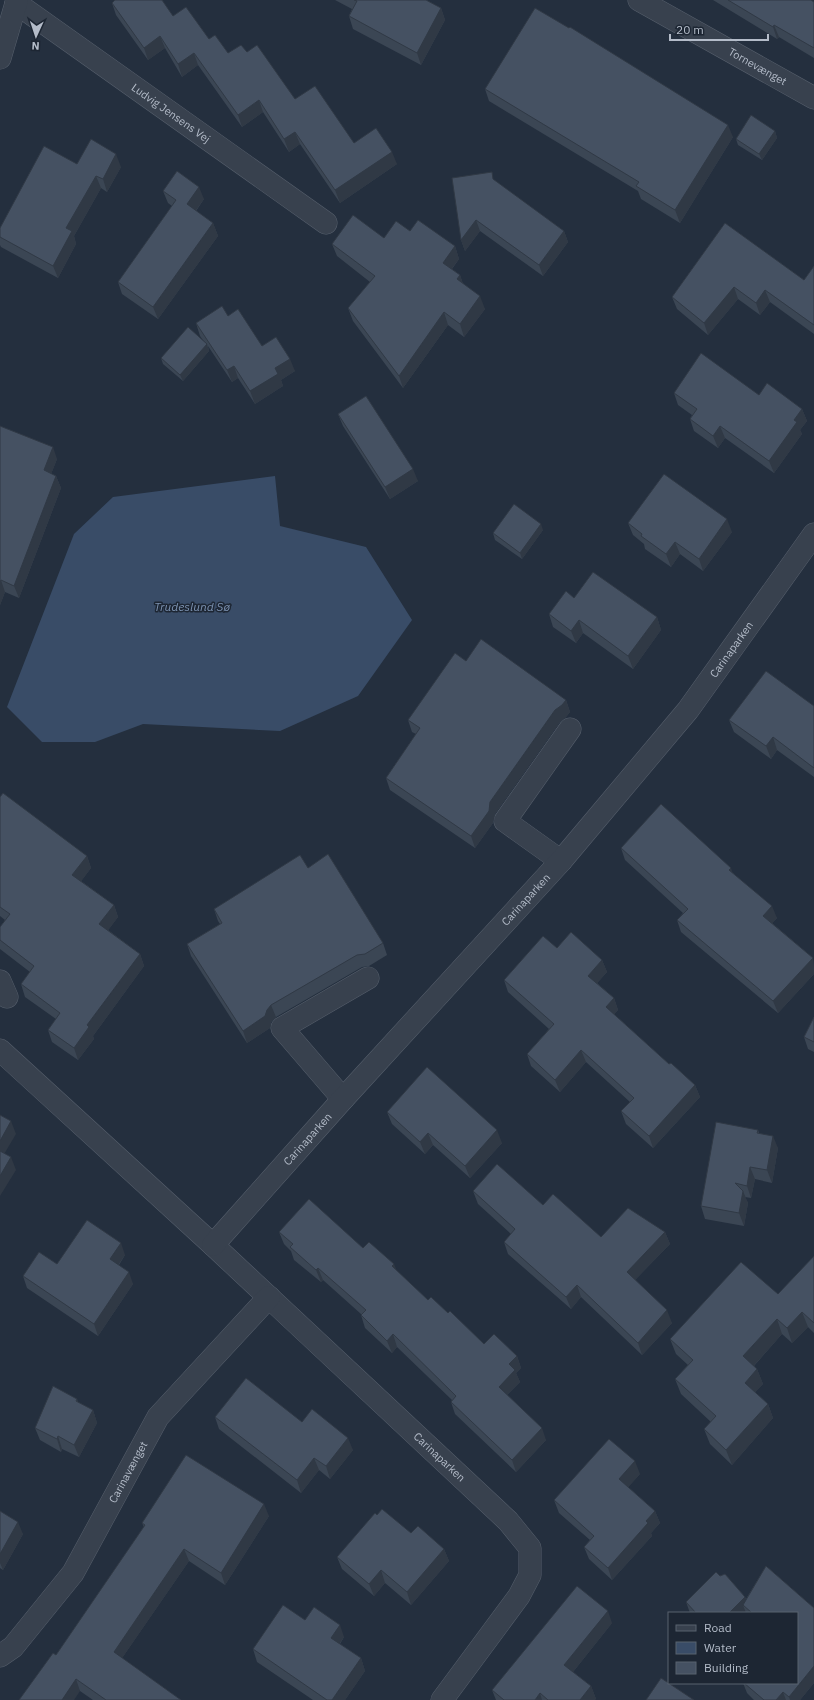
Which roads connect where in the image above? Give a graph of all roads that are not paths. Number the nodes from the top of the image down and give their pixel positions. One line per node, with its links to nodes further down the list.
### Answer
1 (639, 0): 4 (street, Tornevænget)
2 (17, 2): 3 (street, Ludvig Jensens Vej); 5 (street, Ludvig Jensens Vej)
3 (0, 58)
4 (814, 98)
5 (326, 223)
6 (814, 534): 8 (street, Carinaparken)
7 (570, 729): 8 (street)
8 (561, 861): 11 (street, Carinaparken)
9 (368, 978): 11 (street)
10 (0, 1050): 12 (street, Carinaparken)
11 (343, 1099): 12 (street, Carinaparken)
12 (214, 1245): 13 (street, Carinaparken)
13 (268, 1297): 14 (street, Carinavænget); 15 (street, Carinaparken)
14 (0, 1656)
15 (442, 1700)

